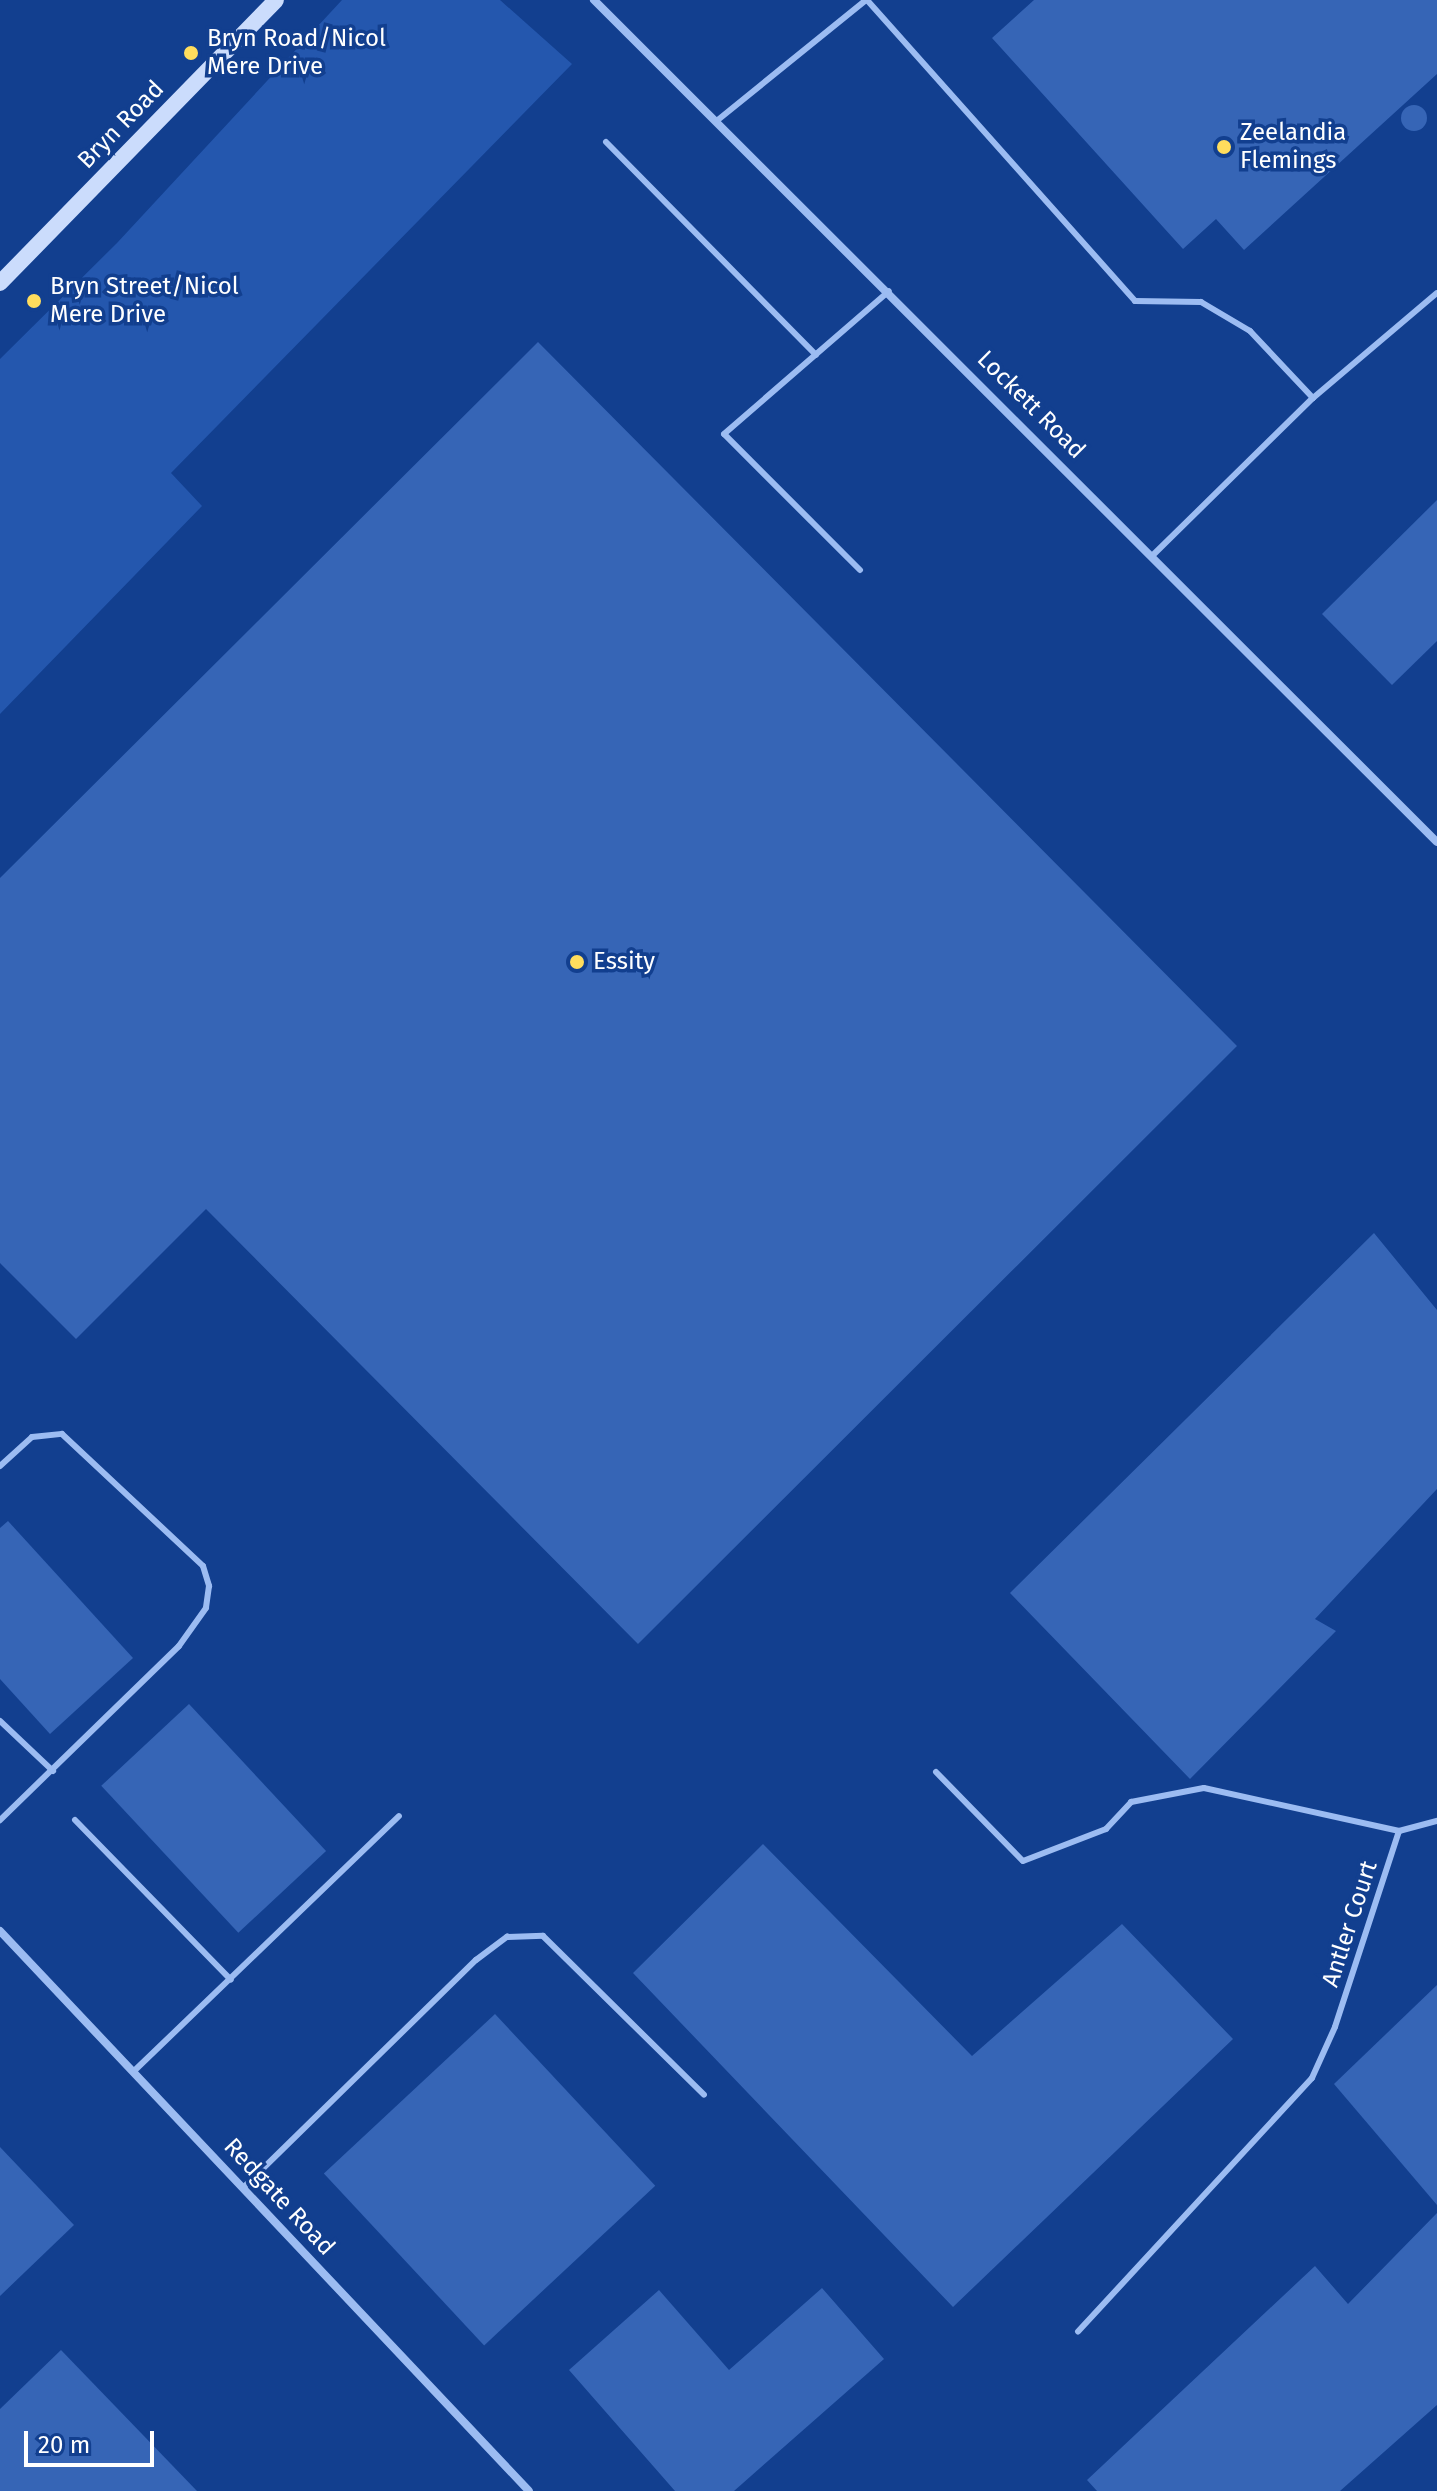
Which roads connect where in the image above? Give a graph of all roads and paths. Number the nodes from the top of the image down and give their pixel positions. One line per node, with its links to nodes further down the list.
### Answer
1 (276, 0): 6 (main road, Bryn Road)
2 (594, 0): 4 (street, Lockett Road)
3 (866, 0): 4 (lane); 10 (lane)
4 (719, 119): 7 (street, Lockett Road)
5 (606, 142): 9 (lane)
6 (0, 283)
7 (889, 291): 9 (lane); 11 (street, Lockett Road)
8 (1437, 293): 10 (lane)
9 (816, 355): 12 (lane)
10 (1313, 398): 11 (lane)
11 (1153, 555): 13 (street, Lockett Road)
12 (860, 570)
13 (1437, 842)
14 (0, 1466): 16 (lane)
15 (0, 1721): 16 (lane)
16 (53, 1771): 19 (lane)
17 (936, 1772): 22 (lane, Antler Court)
18 (399, 1816): 24 (lane)
19 (0, 1820)
20 (75, 1820): 24 (lane)
21 (1437, 1821): 22 (lane, Antler Court)
22 (1399, 1831): 28 (lane, Antler Court)
23 (0, 1931): 25 (street, Redgate Road)
24 (231, 1980): 25 (lane)
25 (133, 2072): 27 (street, Redgate Road)
26 (704, 2095): 27 (lane)
27 (243, 2188): 29 (street, Redgate Road)
28 (1078, 2332)
29 (529, 2491)

